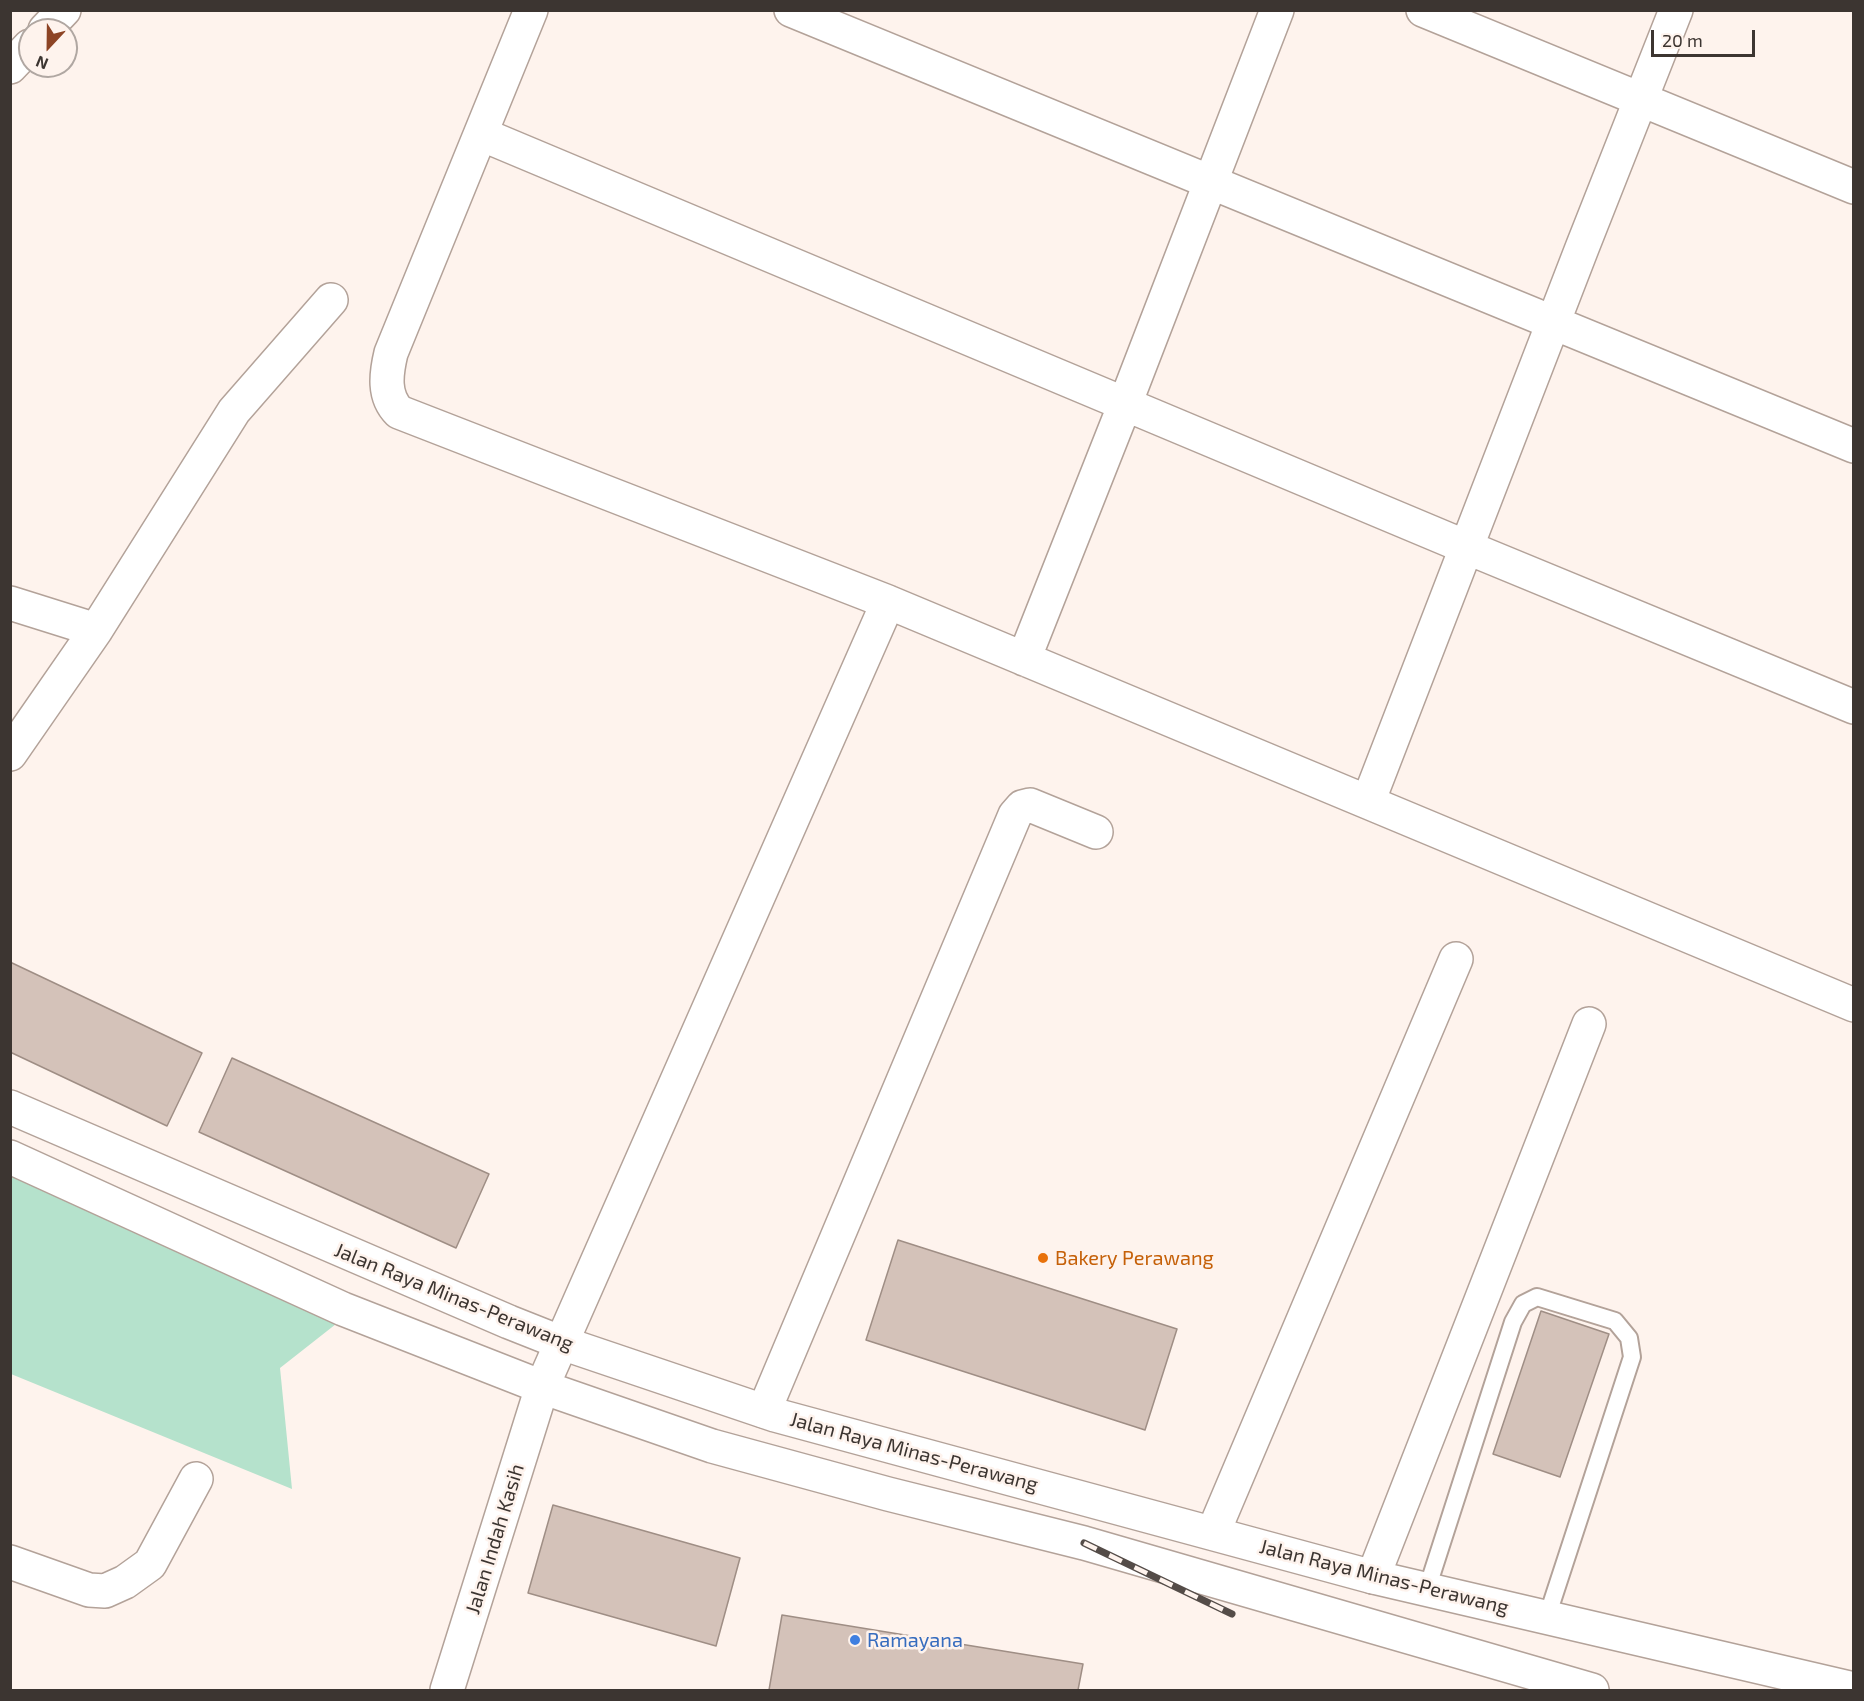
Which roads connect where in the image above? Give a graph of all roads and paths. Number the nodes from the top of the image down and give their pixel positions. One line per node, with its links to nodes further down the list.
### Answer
1 (531, 10): 7 (street)
2 (791, 10): 8 (street)
3 (1277, 10): 8 (street)
4 (1423, 10): 6 (street)
5 (1676, 10): 6 (street)
6 (1641, 99): 9 (street); 11 (street)
7 (481, 134): 12 (street); 15 (street)
8 (1210, 182): 11 (street); 12 (street)
9 (1854, 187)
10 (331, 300): 17 (street)
11 (1553, 322): 13 (street); 14 (street)
12 (1125, 404): 14 (street); 18 (street)
13 (1854, 446)
14 (1466, 547): 19 (street); 21 (street)
15 (888, 602): 18 (street); 28 (street, Jalan Indah Kasih)
16 (10, 603): 17 (street)
17 (96, 630): 20 (street)
18 (1024, 659): 21 (street)
19 (1854, 707)
20 (10, 754)
21 (1368, 802): 24 (street)
22 (1096, 832): 30 (street)
23 (1456, 959): 32 (street)
24 (1854, 1005)
25 (1589, 1024): 34 (street)
26 (10, 1107): 28 (street, Jalan Raya Minas-Perawang)
27 (10, 1157): 29 (street)
28 (562, 1343): 29 (street, Jalan Indah Kasih); 30 (street, Jalan Raya Minas-Perawang)
29 (542, 1387): 38 (street, Jalan Indah Kasih); 39 (street)
30 (764, 1411): 32 (street, Jalan Raya Minas-Perawang)
31 (196, 1479): 33 (street)
32 (1213, 1533): 34 (street, Jalan Raya Minas-Perawang)
33 (10, 1562)
34 (1373, 1577): 35 (street, Jalan Raya Minas-Perawang)
35 (1427, 1589): 36 (street, Jalan Raya Minas-Perawang); 36 (lane)
36 (1547, 1617): 37 (street, Jalan Raya Minas-Perawang)
37 (1854, 1689)
38 (447, 1690)
39 (1592, 1690)

